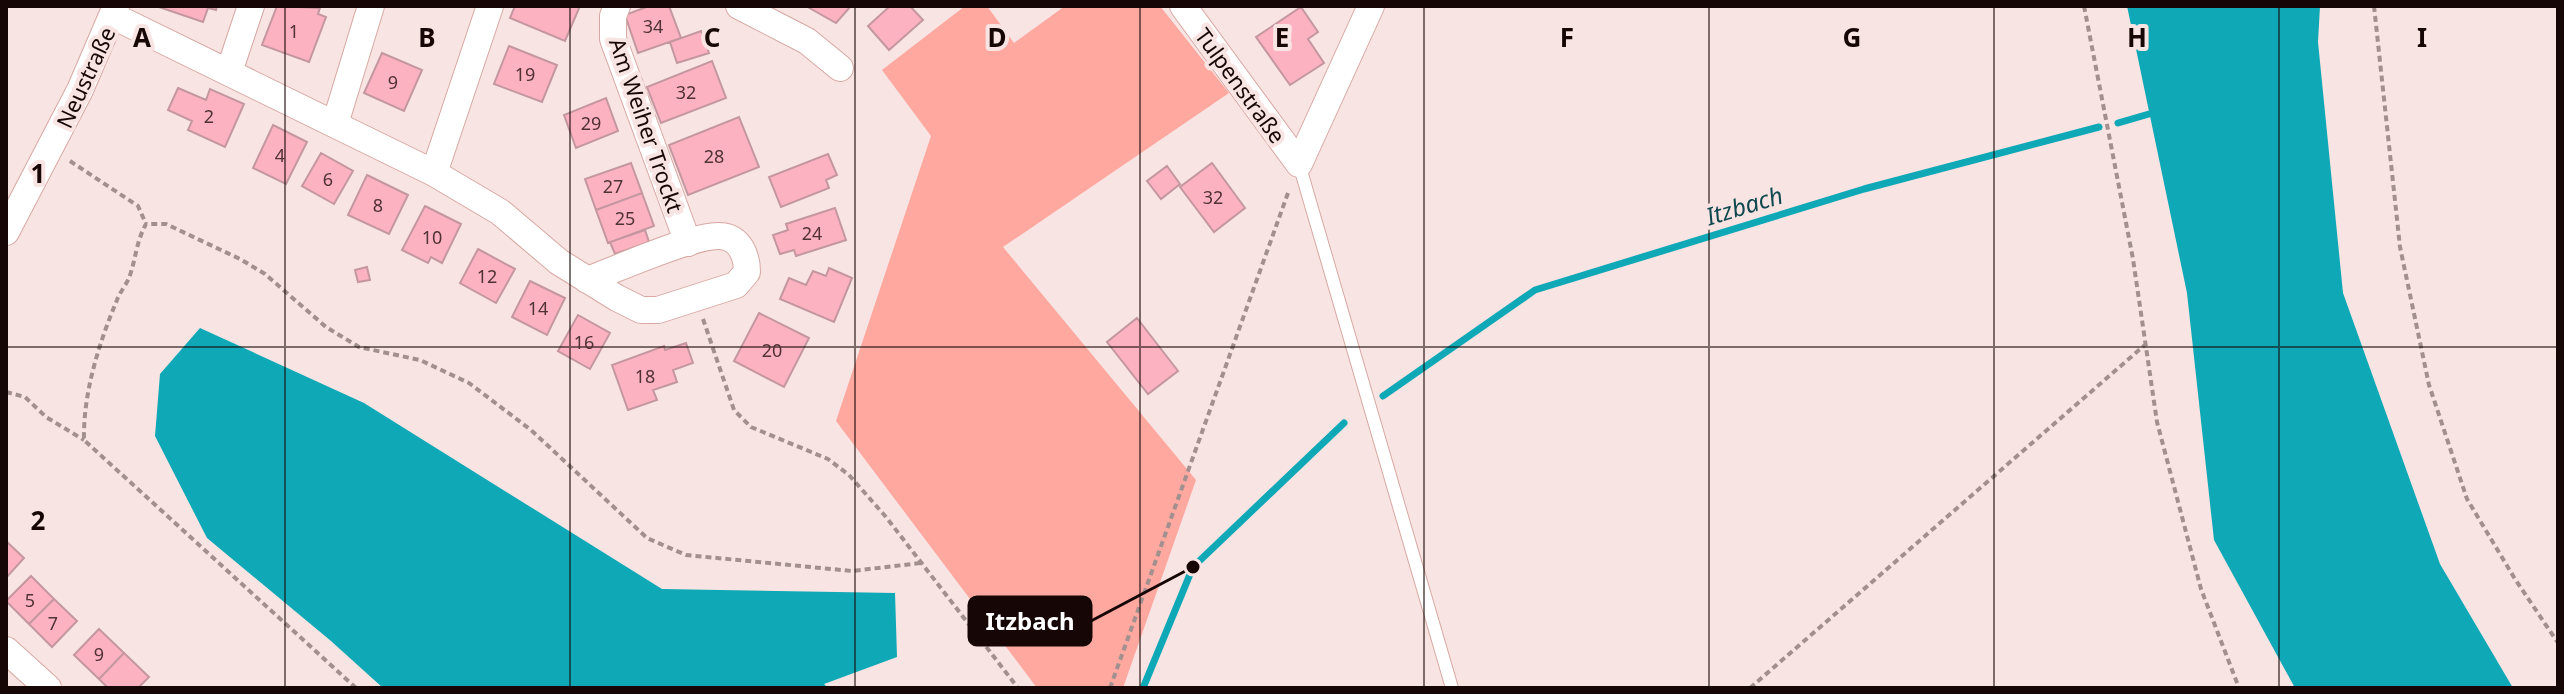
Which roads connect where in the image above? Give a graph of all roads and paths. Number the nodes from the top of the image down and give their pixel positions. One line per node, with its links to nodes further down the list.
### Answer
1 (251, 6): 12 (street)
2 (371, 6): 13 (street)
3 (490, 6): 16 (street)
4 (617, 6): 19 (street, Am Weiher Trockt)
5 (739, 6): 11 (street)
6 (1183, 6): 15 (street, Tulpenstraße)
7 (1371, 6): 15 (street)
8 (2084, 6): 22 (path)
9 (2374, 6): 26 (path)
10 (114, 11): 12 (street); 14 (street, Neustraße)
11 (840, 68)
12 (229, 72): 13 (street)
13 (335, 124): 16 (street)
14 (52, 148): 17 (path); 18 (street, Neustraße)
15 (1299, 164): 31 (path); 32 (lane)
16 (434, 173): 20 (street)
17 (146, 224): 24 (path); 25 (path)
18 (6, 232)
19 (688, 243): 20 (street); 21 (street)
20 (587, 280): 21 (street)
21 (696, 299): 25 (path)
22 (2146, 344): 33 (path); 34 (path)
23 (6, 392): 24 (path)
24 (84, 440): 29 (path)
25 (921, 563): 30 (path)
26 (2558, 643)
27 (6, 650): 28 (street)
28 (48, 688)
29 (356, 688)
30 (1018, 688)
31 (1110, 688)
32 (1452, 688)
33 (1750, 688)
34 (2239, 688)

